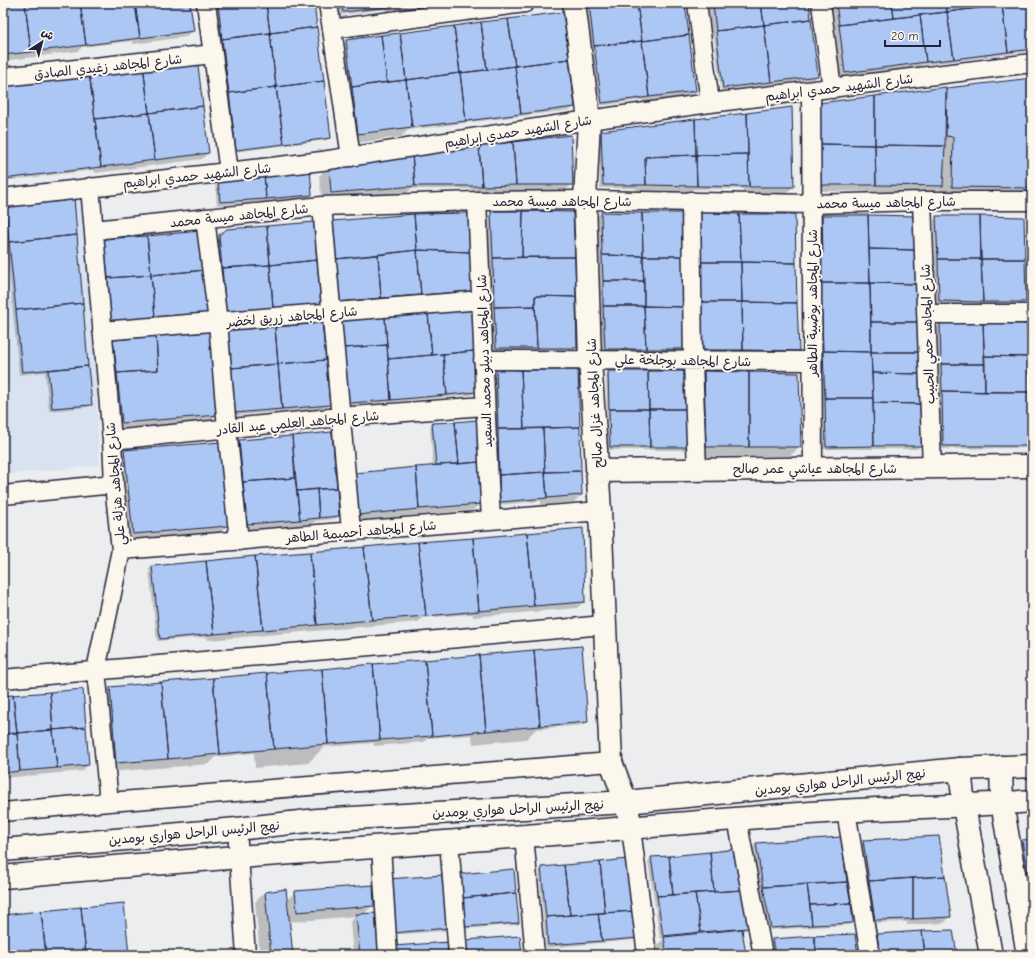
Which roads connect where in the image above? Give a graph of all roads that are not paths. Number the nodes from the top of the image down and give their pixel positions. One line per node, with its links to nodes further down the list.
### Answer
1 (206, 3): 8 (street)
2 (328, 3): 7 (street)
3 (525, 3): 7 (street)
4 (574, 3): 14 (main road, شارع المجاهد غزال صالح)
5 (697, 3): 13 (street)
6 (821, 3): 11 (street)
7 (332, 29): 15 (street)
8 (213, 54): 10 (street, شارع المجاهد زغيدي الصادق); 16 (street)
9 (1032, 63): 11 (street, شارع الشهيد حمدي ابراهيم)
10 (3, 77)
11 (832, 89): 12 (street, شارع الشهيد حمدي ابراهيم)
12 (811, 91): 13 (street, شارع الشهيد حمدي ابراهيم); 24 (street, شارع المجاهد بوضبية الطاهر)
13 (710, 103): 14 (street, شارع الشهيد حمدي ابراهيم)
14 (589, 120): 15 (street, شارع الشهيد حمدي ابراهيم); 19 (main road, شارع المجاهد غزال صالح)
15 (351, 157): 16 (street, شارع الشهيد حمدي ابراهيم)
16 (229, 172): 17 (street, شارع الشهيد حمدي ابراهيم)
17 (90, 187): 18 (street, شارع الشهيد حمدي ابراهيم); 27 (street, شارع المجاهد هزلة علي)
18 (3, 198)
19 (586, 200): 20 (street, شارع المجاهد ميسة محمد); 21 (street, شارع المجاهد ميسة محمد); 34 (main road, شارع المجاهد غزال صالح)
20 (476, 201): 25 (street, شارع المجاهد ميسة محمد); 28 (street, شارع المجاهد دبيلو محمد السعيد)
21 (691, 201): 24 (street, شارع المجاهد ميسة محمد); 36 (street)
22 (922, 201): 23 (street, شارع المجاهد ميسة محمد); 24 (street, شارع المجاهد ميسة محمد); 30 (street, شارع المجاهد حمي الحبيب)
23 (1032, 201)
24 (811, 204): 37 (street, شارع المجاهد بوضبية الطاهر)
25 (322, 206): 26 (street, شارع المجاهد ميسة محمد); 29 (street)
26 (205, 218): 27 (street, شارع المجاهد ميسة محمد); 32 (street)
27 (94, 230): 33 (street, شارع المجاهد هزلة علي)
28 (482, 300): 29 (street, شارع المجاهد زريق لخضر); 35 (street, شارع المجاهد دبيلو محمد السعيد)
29 (331, 312): 32 (street, شارع المجاهد زريق لخضر); 39 (street)
30 (927, 314): 31 (street); 44 (street, شارع المجاهد حمي الحبيب)
31 (1032, 314)
32 (218, 322): 33 (street, شارع المجاهد زريق لخضر); 40 (street)
33 (102, 331): 41 (street, شارع المجاهد هزلة علي)
34 (590, 359): 35 (street, شارع المجاهد بوجلخة علي); 36 (street, شارع المجاهد بوجلخة علي); 45 (main road, شارع المجاهد غزال صالح)
35 (483, 360): 38 (street, شارع المجاهد دبيلو محمد السعيد)
36 (693, 361): 37 (street, شارع المجاهد بوجلخة علي); 46 (street)
37 (812, 361): 43 (street, شارع المجاهد بوضبية الطاهر)
38 (484, 406): 39 (street, شارع المجاهد العلمي عبد القادر); 50 (street, شارع المجاهد دبيلو محمد السعيد)
39 (340, 417): 40 (street, شارع المجاهد العلمي عبد القادر); 51 (street)
40 (227, 429): 41 (street, شارع المجاهد العلمي عبد القادر); 52 (street)
41 (112, 440): 47 (street, شارع المجاهد هزلة علي)
42 (1032, 466): 44 (main road, شارع المجاهد عياشي عمر صالح)
43 (813, 467): 44 (main road, شارع المجاهد عياشي عمر صالح); 46 (main road, شارع المجاهد عياشي عمر صالح)
44 (932, 468)
45 (597, 470): 46 (main road, شارع المجاهد عياشي عمر صالح); 49 (main road, شارع المجاهد غزال صالح)
46 (697, 470)
47 (114, 484): 48 (street); 53 (street, شارع المجاهد هزلة علي)
48 (3, 494)
49 (600, 511): 50 (street, شارع المجاهد أحميمة الطاهر); 54 (main road, شارع المجاهد غزال صالح)
50 (491, 520): 51 (street, شارع المجاهد أحميمة الطاهر)
51 (351, 531): 52 (street, شارع المجاهد أحميمة الطاهر)
52 (239, 541): 53 (street, شارع المجاهد أحميمة الطاهر)
53 (121, 550): 55 (street, شارع المجاهد هزلة علي)
54 (604, 624): 55 (street); 57 (main road, شارع المجاهد غزال صالح)
55 (96, 670): 56 (street); 62 (street, شارع المجاهد هزلة علي)
56 (3, 679)
57 (611, 762): 62 (street); 63 (main road, شارع المجاهد غزال صالح)
58 (1032, 766): 59 (main road, نهج الرئيس الراحل هواري بومدين)
59 (1001, 767): 60 (main road, نهج الرئيس الراحل هواري بومدين); 64 (main road)
60 (960, 769): 63 (main road, نهج الرئيس الراحل هواري بومدين); 65 (main road)
61 (1032, 801): 64 (main road, نهج الرئيس الراحل هواري بومدين)
62 (109, 802): 67 (street)
63 (626, 802): 69 (main road, نهج الرئيس الراحل هواري بومدين); 70 (main road, شارع المجاهد غزال صالح)
64 (1002, 803): 65 (main road, نهج الرئيس الراحل هواري بومدين); 88 (main road)
65 (964, 806): 66 (main road, نهج الرئيس الراحل هواري بومدين); 87 (main road)
66 (846, 811): 68 (main road, نهج الرئيس الراحل هواري بومدين); 86 (street)
67 (3, 812)
68 (737, 819): 70 (main road, نهج الرئيس الراحل هواري بومدين); 85 (street)
69 (317, 820): 71 (main road, نهج الرئيس الراحل هواري بومدين); 76 (main road)
70 (631, 828): 72 (main road, نهج الرئيس الراحل هواري بومدين); 84 (street)
71 (237, 829): 75 (main road, نهج الرئيس الراحل هواري بومدين); 77 (street)
72 (524, 836): 73 (main road, نهج الرئيس الراحل هواري بومدين); 83 (street)
73 (449, 841): 74 (main road, نهج الرئيس الراحل هواري بومدين); 82 (street)
74 (381, 846): 76 (main road, نهج الرئيس الراحل هواري بومدين); 81 (street)
75 (3, 850)
76 (320, 850): 77 (main road, نهج الرئيس الراحل هواري بومدين)
77 (240, 857): 78 (main road, نهج الرئيس الراحل هواري بومدين); 80 (street)
78 (3, 876)
79 (1032, 954): 88 (street)
80 (246, 955)
81 (388, 955)
82 (458, 955)
83 (535, 955)
84 (647, 955)
85 (764, 955)
86 (870, 955)
87 (991, 955)
88 (1028, 955)

